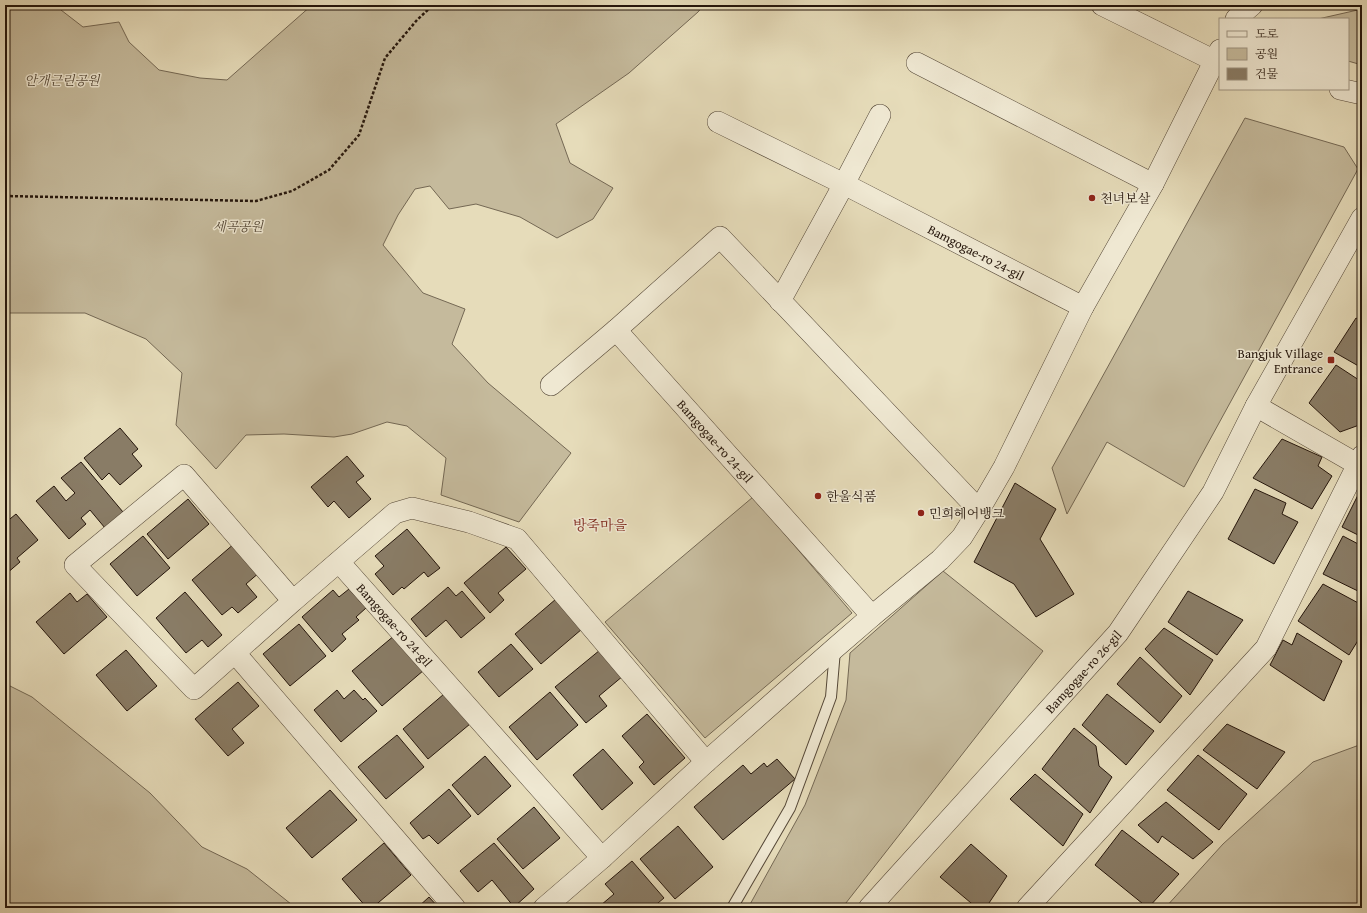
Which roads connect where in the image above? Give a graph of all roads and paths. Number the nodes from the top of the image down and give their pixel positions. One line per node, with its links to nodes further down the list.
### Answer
1 (433, 5): 13 (path)
2 (1102, 5): 5 (street)
3 (1252, 5): 4 (street)
4 (1237, 18)
5 (1218, 58): 12 (street)
6 (917, 63): 12 (street)
7 (1344, 90): 8 (street)
8 (1362, 94)
9 (880, 115): 11 (street)
10 (718, 122): 11 (street, Bamgogae-ro 24-gil)
11 (844, 184): 15 (street); 16 (street, Bamgogae-ro 24-gil)
12 (1153, 184): 16 (street)
13 (5, 196)
14 (1362, 218): 19 (street, Bamgogae-ro 26-gil)
15 (780, 301): 17 (street); 21 (street)
16 (1084, 307): 21 (street)
17 (616, 330): 18 (street); 24 (street, Bamgogae-ro 24-gil)
18 (551, 385)
19 (1256, 406): 20 (street); 32 (street, Bamgogae-ro 26-gil)
20 (1360, 463): 33 (street)
21 (980, 510): 24 (street)
22 (339, 562): 23 (street); 27 (street); 28 (street, Bamgogae-ro 24-gil)
23 (294, 601): 26 (street); 26 (street)
24 (872, 616): 25 (street)
25 (835, 648): 27 (street); 31 (lane)
26 (235, 652): 29 (street)
27 (706, 762): 28 (street)
28 (602, 858): 30 (street)
29 (455, 908)
30 (544, 908)
31 (732, 908)
32 (868, 908)
33 (1028, 908)

